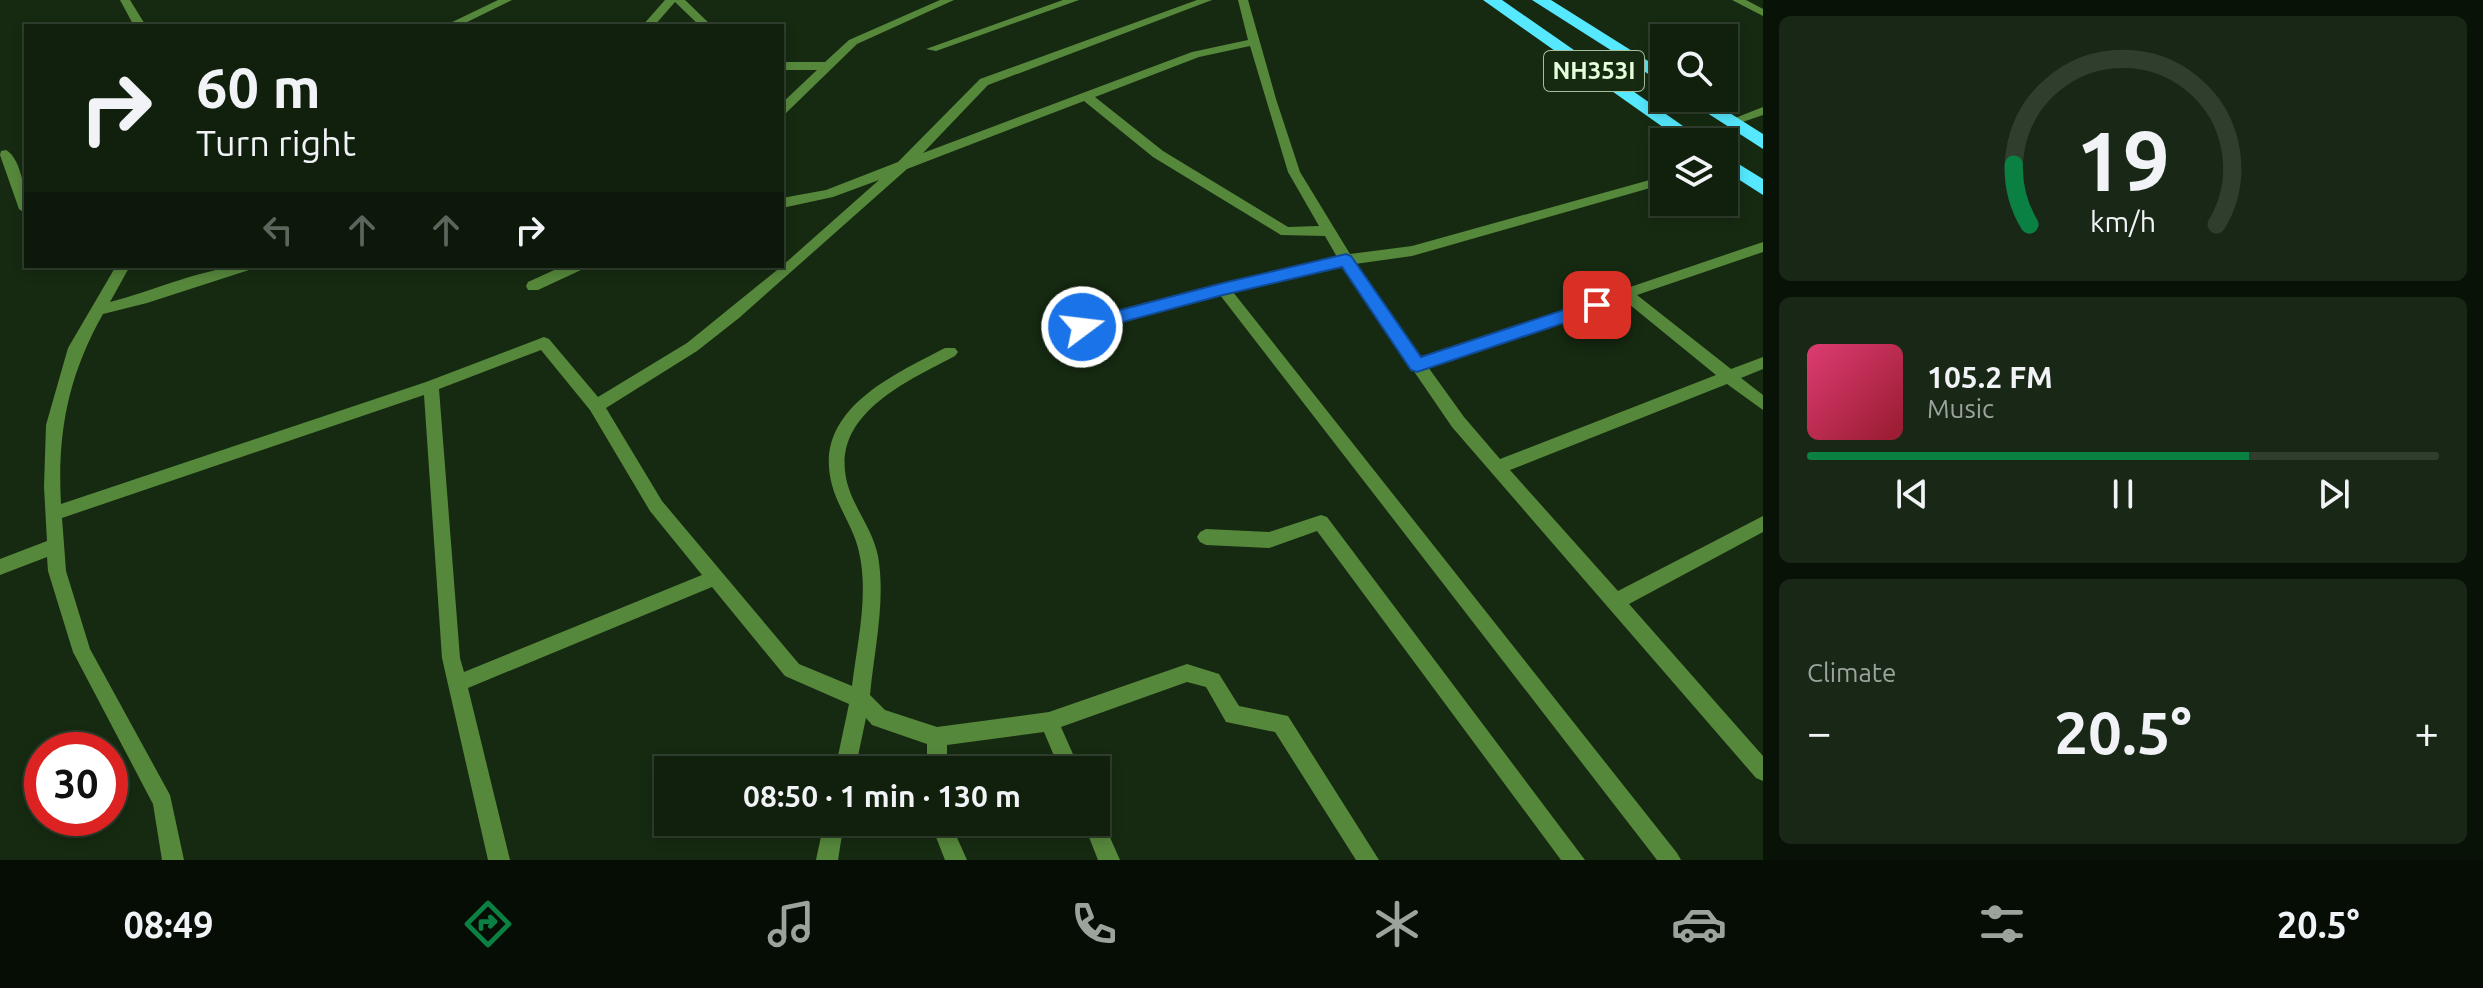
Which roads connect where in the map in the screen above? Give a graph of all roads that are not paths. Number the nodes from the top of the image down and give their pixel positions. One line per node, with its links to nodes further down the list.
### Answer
1 (125, 0): 15 (street)
2 (482, 0): 14 (street)
3 (507, 0): 14 (street)
4 (671, 0): 17 (street)
5 (679, 0): 18 (street)
6 (949, 0): 22 (street)
7 (1074, 0): 20 (street)
8 (1207, 0): 32 (street)
9 (1243, 0): 19 (street)
10 (1491, 0): 29 (highway, NH353I)
11 (1540, 0): 23 (highway, NH353I)
12 (1737, 0): 13 (street)
13 (1763, 13)
14 (473, 16): 16 (street)
15 (139, 24)
16 (455, 24)
17 (650, 24)
18 (704, 24)
19 (1254, 42): 24 (street); 38 (street)
20 (932, 49)
21 (784, 66): 22 (street)
22 (828, 66): 25 (street)
23 (1650, 70)
24 (1086, 96): 32 (street); 38 (street)
25 (784, 108)
26 (1763, 111): 28 (street)
27 (1715, 112): 28 (highway)
28 (1731, 122): 30 (highway)
29 (1677, 128)
30 (1763, 143)
31 (2, 151): 37 (street)
32 (908, 161): 36 (street); 55 (street)
33 (1738, 171): 35 (highway)
34 (1650, 184): 40 (street)
35 (1763, 188)
36 (784, 203)
37 (24, 204)
38 (1329, 231): 40 (street)
39 (1763, 247): 46 (street)
40 (1346, 260): 45 (street); 51 (street)
41 (122, 268): 47 (street)
42 (238, 268): 47 (street)
43 (572, 268): 44 (street)
44 (533, 286)
45 (1223, 289): 48 (street); 82 (street)
46 (1627, 295): 51 (street); 52 (street)
47 (98, 310): 57 (street)
48 (1082, 327)
49 (950, 352): 65 (street)
50 (1763, 363): 52 (street)
51 (1417, 365): 56 (street)
52 (1728, 376): 54 (street); 56 (street)
53 (431, 386): 55 (street); 57 (street); 64 (street)
54 (1763, 404)
55 (596, 406): 62 (street)
56 (1498, 467): 63 (street)
57 (53, 514): 60 (street)
58 (1763, 523): 63 (street)
59 (1206, 537): 81 (street)
60 (55, 546): 61 (street); 75 (street)
61 (0, 567)
62 (714, 578): 64 (street); 65 (street)
63 (1615, 602): 71 (street)
64 (456, 684): 76 (street)
65 (860, 699): 67 (street); 68 (street)
66 (1049, 722): 67 (street); 70 (street); 80 (street)
67 (937, 737): 69 (street)
68 (848, 756)
69 (937, 756)
70 (1064, 756)
71 (1763, 771)
72 (831, 836): 77 (street)
73 (946, 836): 78 (street)
74 (1099, 836): 79 (street)
75 (173, 860)
76 (499, 860)
77 (827, 860)
78 (956, 860)
79 (1109, 860)
80 (1368, 860)
81 (1574, 860)
82 (1670, 860)

